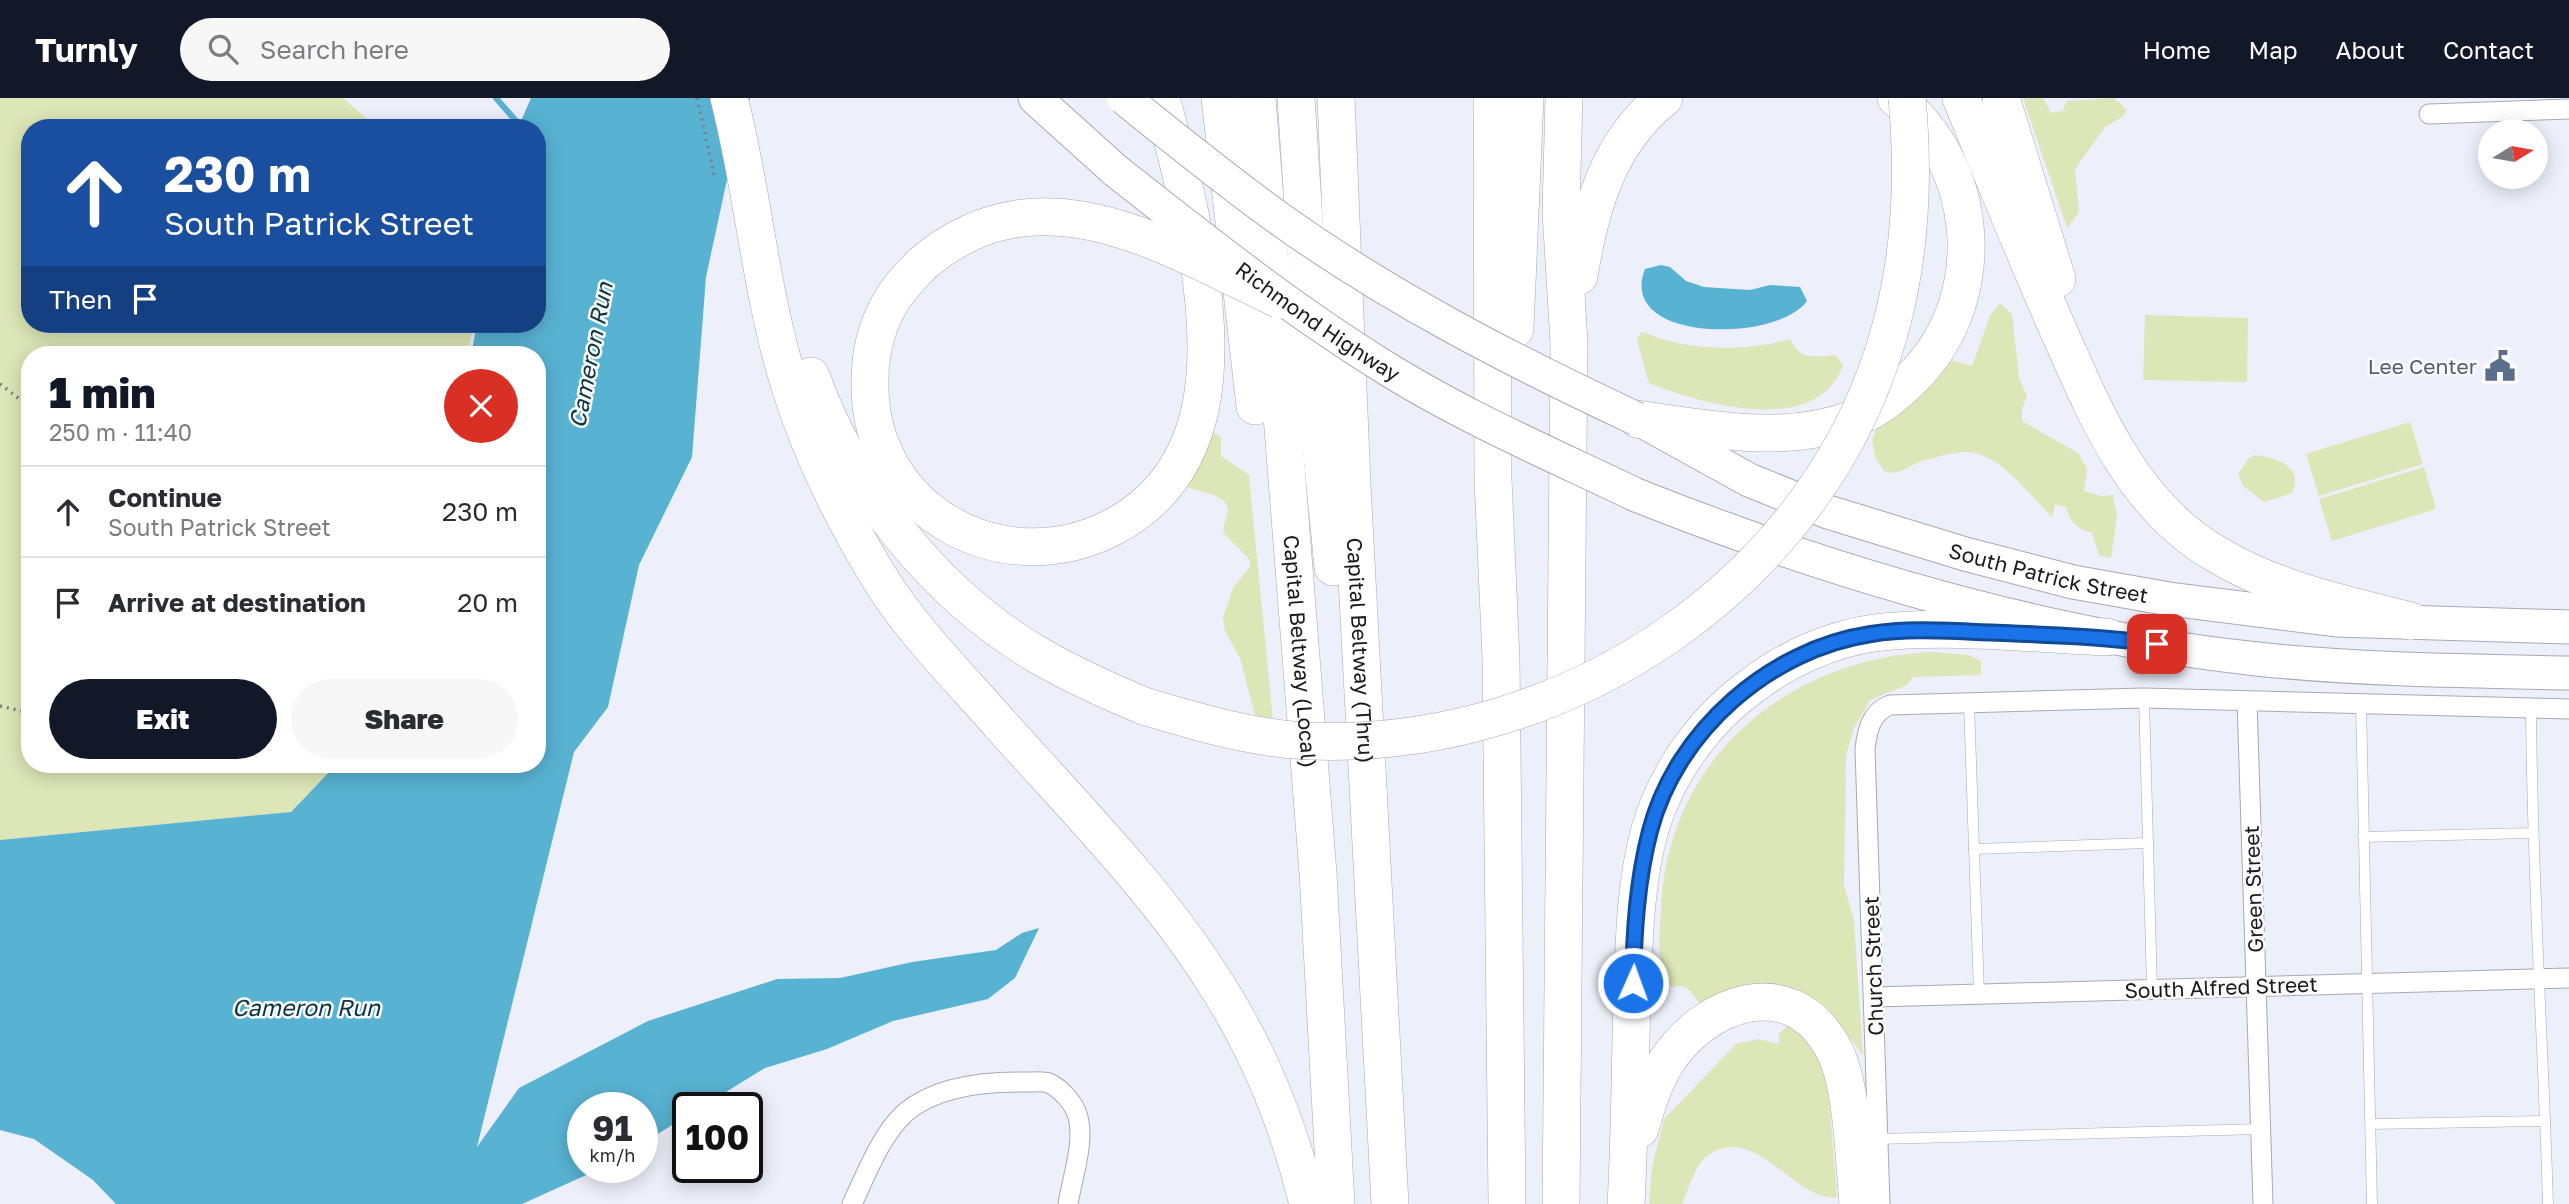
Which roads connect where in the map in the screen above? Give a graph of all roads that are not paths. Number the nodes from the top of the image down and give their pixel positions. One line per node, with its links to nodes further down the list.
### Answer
1 (729, 98): 19 (highway)
2 (1035, 98): 20 (highway, Richmond Highway, bridge)
3 (1124, 98): 23 (highway, bridge)
4 (1161, 98): 20 (highway, bridge)
5 (1220, 98): 27 (highway)
6 (1257, 98): 27 (highway, Capital Beltway (Local))
7 (1296, 98): 51 (highway)
8 (1336, 98): 51 (highway, Capital Beltway (Thru))
9 (1492, 98): 28 (highway)
10 (1525, 98): 28 (highway)
11 (1564, 98): 21 (highway)
12 (1664, 98): 21 (highway)
13 (1896, 98): 23 (highway)
14 (1908, 98): 19 (highway, bridge)
15 (1961, 98): 22 (highway)
16 (2001, 98): 22 (highway)
17 (2569, 109): 18 (street)
18 (2430, 114)
19 (746, 168): 55 (highway)
20 (1280, 300): 26 (highway, Richmond Highway, bridge)
21 (1569, 343): 59 (highway)
22 (2092, 405): 24 (highway)
23 (1637, 419): 24 (highway, South Patrick Street)
24 (2411, 621): 25 (highway, South Patrick Street)
25 (2569, 627)
26 (2107, 637): 29 (highway); 52 (highway)
27 (1299, 640): 56 (highway, Capital Beltway (Local))
28 (1501, 659): 58 (highway)
29 (2569, 673)
30 (2144, 698): 31 (street); 32 (street); 38 (lane)
31 (2247, 701): 33 (street); 43 (street, Green Street)
32 (1969, 703): 39 (lane); 46 (street, Church Street)
33 (2361, 704): 34 (street); 37 (lane)
34 (2531, 707): 35 (street); 36 (lane)
35 (2569, 709)
36 (2533, 833): 37 (lane); 41 (lane)
37 (2363, 837): 42 (lane)
38 (2148, 843): 39 (lane); 44 (lane)
39 (1974, 849): 45 (lane)
40 (2569, 978): 41 (street, South Alfred Street)
41 (2539, 979): 42 (street, South Alfred Street); 47 (lane)
42 (2367, 983): 43 (street, South Alfred Street); 48 (lane)
43 (2256, 986): 44 (street, South Alfred Street); 49 (street, Green Street)
44 (2152, 989): 45 (street, South Alfred Street)
45 (1979, 994): 46 (street, South Alfred Street)
46 (1874, 997): 50 (street, Church Street)
47 (2545, 1121): 48 (lane); 64 (lane)
48 (2371, 1124): 63 (lane)
49 (2261, 1129): 50 (lane); 62 (street, Green Street)
50 (1878, 1139): 61 (street, Church Street)
51 (1386, 1146): 57 (highway, Capital Beltway (Thru))
52 (1627, 1194): 60 (highway)
53 (852, 1204): 54 (street)
54 (1068, 1204)
55 (1308, 1204)
56 (1336, 1204)
57 (1390, 1204)
58 (1507, 1204)
59 (1561, 1204)
60 (1858, 1204)
61 (1880, 1204)
62 (2263, 1204)
63 (2372, 1204)
64 (2548, 1204)

